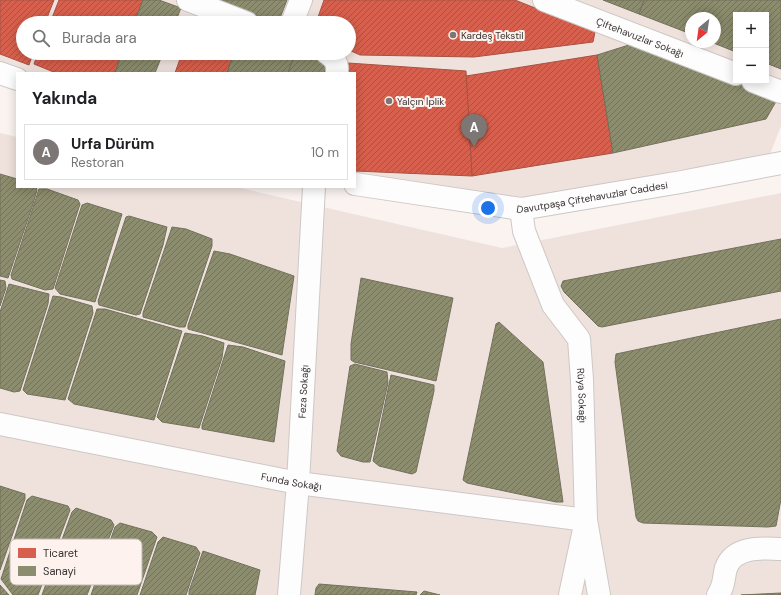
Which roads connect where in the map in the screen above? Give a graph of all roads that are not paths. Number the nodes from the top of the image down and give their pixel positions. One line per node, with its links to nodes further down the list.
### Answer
1 (188, 0): 4 (street)
2 (301, 0): 5 (street)
3 (544, 0): 8 (street, Çiftehavuzlar Sokağı)
4 (229, 16)
5 (295, 16)
6 (335, 60): 7 (street)
7 (337, 72)
8 (733, 73)
9 (0, 74): 10 (street)
10 (16, 79)
11 (761, 84): 12 (street)
12 (781, 92)
13 (781, 163): 16 (street, Davutpaşa Çiftehavuzlar Caddesi)
14 (356, 184): 16 (street, Davutpaşa Çiftehavuzlar Caddesi)
15 (314, 188): 18 (street, Feza Sokağı)
16 (521, 209): 19 (street, Rüya Sokağı)
17 (0, 424): 18 (street, Funda Sokağı)
18 (298, 483): 19 (street, Funda Sokağı); 21 (street, Feza Sokağı)
19 (586, 520): 22 (street); 23 (street, Rüya Sokağı)
20 (781, 549): 24 (street)
21 (289, 595)
22 (570, 595)
23 (599, 595)
24 (718, 595)

